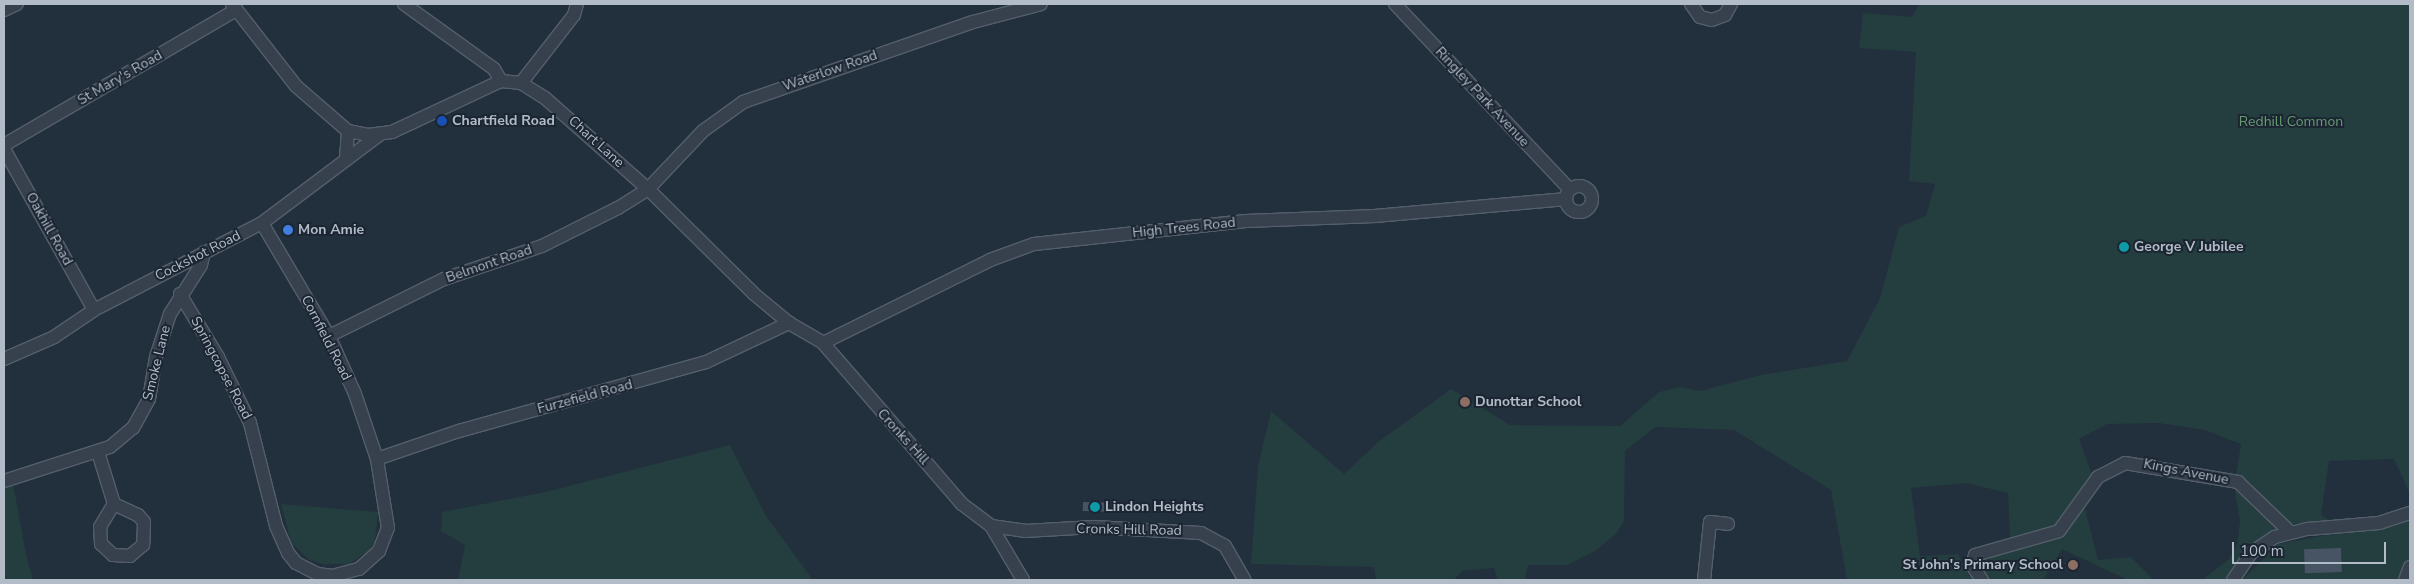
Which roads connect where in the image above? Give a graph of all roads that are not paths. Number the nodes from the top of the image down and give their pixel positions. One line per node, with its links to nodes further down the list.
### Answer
1 (17, 4): 9 (street)
2 (404, 4): 10 (street)
3 (577, 4): 11 (street)
4 (1041, 4): 17 (street, Waterlow Road)
5 (1395, 4): 18 (street, Ringley Park Avenue)
6 (1691, 4): 7 (street)
7 (1731, 4)
8 (234, 7): 12 (street); 14 (street, St Mary's Road)
9 (4, 10)
10 (501, 81): 11 (street); 13 (street)
11 (521, 83): 17 (street, Chart Lane)
12 (348, 131): 13 (street); 16 (street)
13 (380, 135): 16 (street, Cockshot Road)
14 (4, 145)
15 (4, 149): 22 (street, Oakhill Road)
16 (346, 159): 19 (street, Cockshot Road)
17 (648, 189): 23 (street, Chart Lane); 24 (street, Belmont Road)
18 (1568, 194): 25 (street, High Trees Road)
19 (262, 223): 20 (street, Cockshot Road); 24 (street, Cornfield Road)
20 (204, 252): 21 (street, Smoke Lane); 22 (street, Cockshot Road)
21 (180, 294): 27 (street, Smoke Lane); 28 (street, Springcopse Road)
22 (94, 310): 26 (street, Cockshot Road)
23 (789, 323): 25 (street, Chart Lane); 28 (street, Furzefield Road)
24 (329, 336): 28 (street, Cornfield Road)
25 (823, 343): 33 (street, Cronks Hill)
26 (4, 359)
27 (98, 452): 29 (street, Smoke Lane); 30 (street)
28 (376, 459)
29 (4, 481)
30 (114, 504)
31 (2410, 513): 34 (street)
32 (1728, 524): 38 (street)
33 (990, 526): 36 (street); 37 (street, Cronks Hill Road)
34 (2290, 532): 39 (street, Kings Avenue); 40 (street)
35 (2410, 567): 41 (street)
36 (1024, 580)
37 (1245, 580)
38 (1704, 580)
39 (1982, 580)
40 (2233, 580)
41 (2405, 580)

